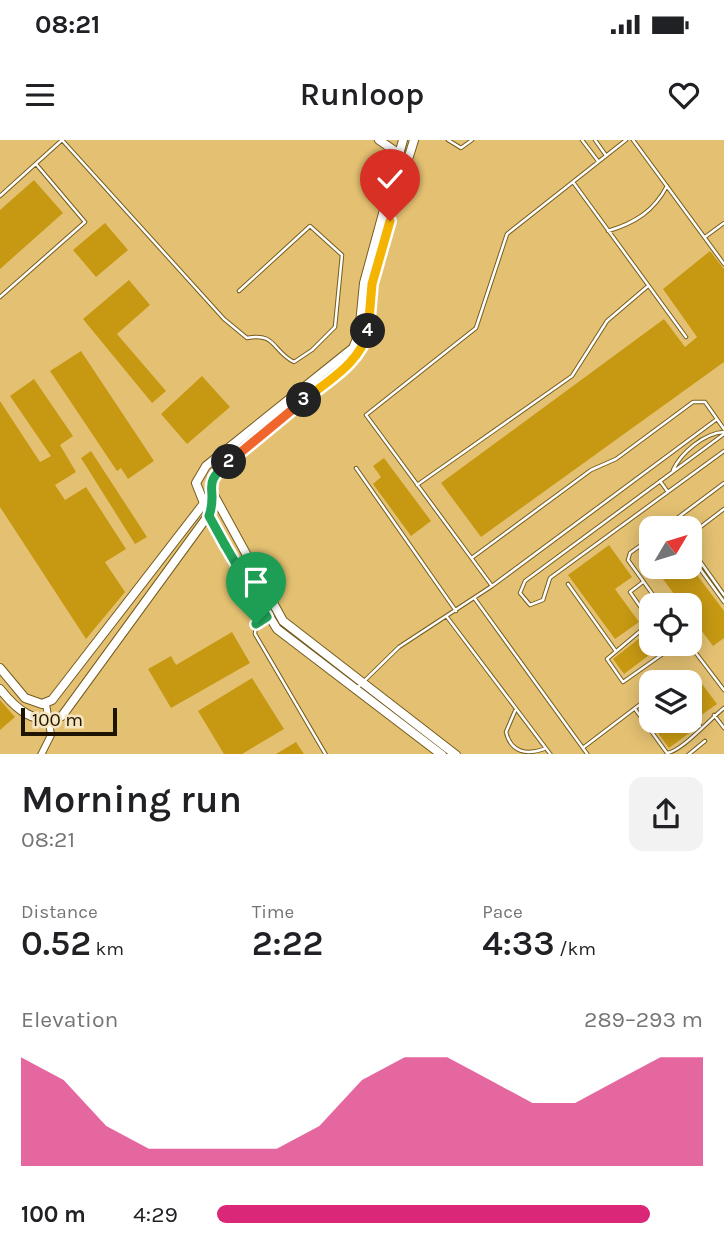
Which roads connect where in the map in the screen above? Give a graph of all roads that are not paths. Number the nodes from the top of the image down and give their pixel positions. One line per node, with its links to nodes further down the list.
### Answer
1 (379, 140): 10 (street)
2 (403, 140): 10 (street)
3 (414, 140): 12 (street)
4 (448, 140): 5 (lane)
5 (472, 140)
6 (582, 140): 13 (lane)
7 (595, 140): 11 (lane)
8 (626, 140): 11 (lane)
9 (633, 140): 16 (lane)
10 (399, 154): 12 (street); 37 (street)
11 (606, 155): 13 (lane)
12 (409, 158): 36 (street)
13 (598, 161): 15 (lane)
14 (36, 164): 17 (lane); 24 (lane); 25 (lane)
15 (573, 182): 19 (lane); 34 (lane)
16 (667, 186): 19 (lane); 20 (lane)
17 (0, 196)
18 (724, 223): 20 (lane)
19 (608, 231): 22 (lane)
20 (705, 237): 21 (lane)
21 (724, 264)
22 (648, 286): 26 (lane); 34 (lane)
23 (0, 290): 25 (lane)
24 (239, 290)
25 (2, 296)
26 (686, 337)
27 (717, 419): 28 (lane); 43 (lane); 50 (lane)
28 (724, 432): 31 (lane); 31 (lane)
29 (724, 451): 35 (lane)
30 (356, 468): 56 (lane)
31 (673, 472): 32 (lane)
32 (660, 481): 35 (lane); 35 (lane)
33 (724, 483): 40 (lane)
34 (417, 485): 43 (lane)
35 (668, 492)
36 (213, 498): 37 (street); 39 (street); 64 (street)
37 (203, 503): 39 (street); 67 (street)
38 (724, 509): 41 (lane)
39 (209, 516): 57 (street); 74 (street)
40 (680, 516)
41 (702, 526)
42 (639, 548): 46 (lane)
43 (472, 558): 50 (lane)
44 (702, 564): 52 (lane)
45 (702, 572): 54 (lane)
46 (639, 577)
47 (641, 579): 48 (lane)
48 (643, 582): 51 (lane); 55 (lane)
49 (568, 584): 60 (lane)
50 (492, 586): 53 (lane)
51 (651, 593)
52 (724, 595)
53 (474, 598): 56 (lane); 80 (lane)
54 (724, 602)
55 (639, 605)
56 (456, 611): 58 (lane)
57 (267, 617): 64 (street); 83 (lane)
58 (447, 617): 64 (lane); 71 (lane)
59 (639, 631): 60 (lane)
60 (615, 650): 61 (lane)
61 (661, 656)
62 (698, 656): 66 (lane)
63 (0, 668): 67 (street)
64 (360, 685): 84 (street); 85 (street)
65 (0, 689): 74 (street)
66 (724, 690)
67 (46, 704): 74 (street)
68 (639, 706): 70 (lane)
69 (724, 708): 73 (lane)
70 (635, 709): 72 (lane); 80 (lane)
71 (516, 710): 81 (lane); 81 (lane)
72 (639, 714)
73 (714, 715): 75 (lane); 76 (lane)
74 (48, 720): 82 (street)
75 (702, 725)
76 (724, 728)
77 (652, 733): 78 (lane)
78 (697, 733)
79 (705, 741): 88 (lane)
80 (583, 747): 87 (lane)
81 (544, 748): 86 (lane)
82 (41, 754)
83 (326, 754)
84 (442, 754)
85 (456, 754)
86 (551, 754)
87 (588, 754)
88 (688, 754)

